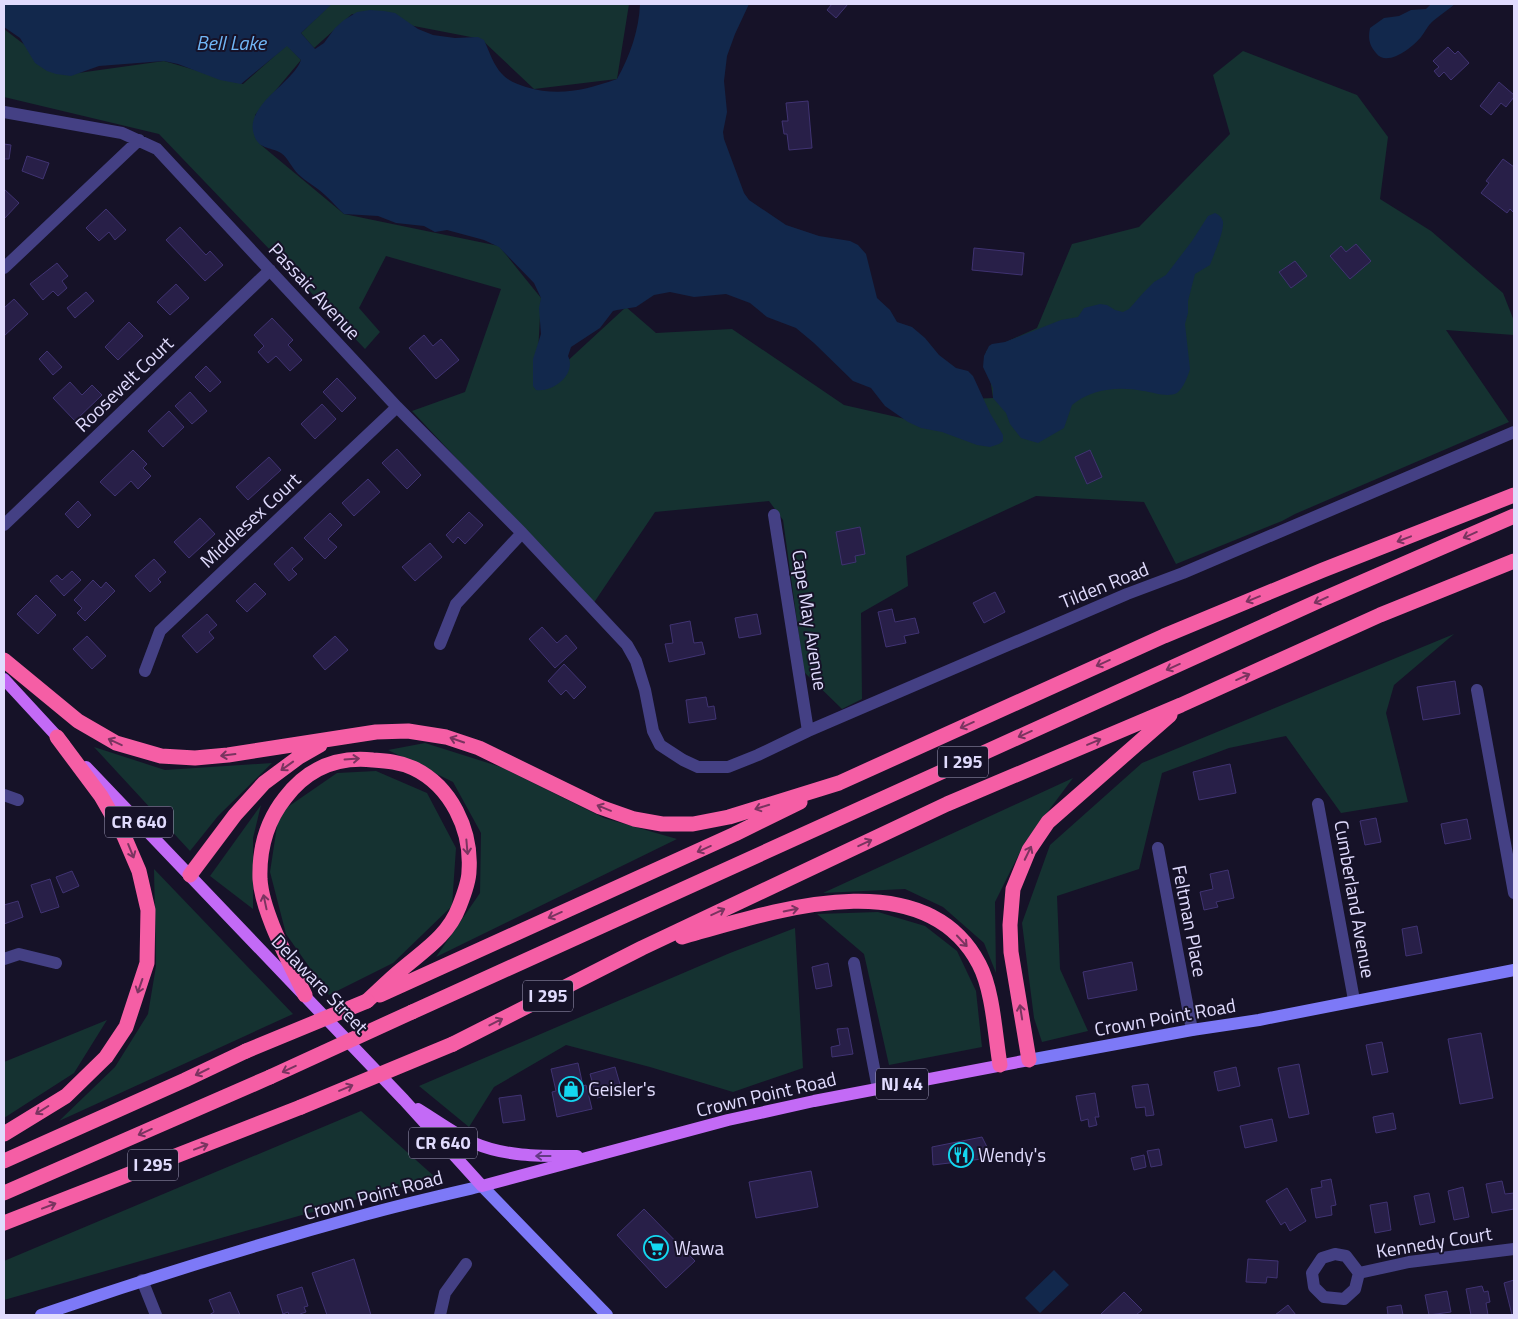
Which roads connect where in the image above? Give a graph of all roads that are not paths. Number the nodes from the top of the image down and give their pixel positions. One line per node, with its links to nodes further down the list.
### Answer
1 (4, 112): 2 (street, Passaic Avenue)
2 (139, 140): 3 (street); 4 (street, Passaic Avenue)
3 (4, 268)
4 (270, 270): 5 (street, Passaic Avenue); 10 (street, Roosevelt Court)
5 (397, 407): 11 (street, Passaic Avenue); 15 (street, Middlesex Court)
6 (1514, 432): 19 (street, Tilden Road)
7 (1514, 496): 23 (highway, one-way to 23)
8 (774, 515): 19 (street, Cape May Avenue)
9 (1514, 516): 47 (highway, I 295, one-way to 47, bridge)
10 (4, 525)
11 (522, 533): 13 (street); 22 (street, Passaic Avenue)
12 (1514, 561): 18 (highway, I 295, one-way to 12)
13 (440, 644)
14 (4, 660): 21 (highway, one-way to 14)
15 (145, 671)
16 (4, 679): 20 (main road, Delaware Street / CR 640)
17 (1476, 690): 29 (street)
18 (1181, 705): 30 (highway, I 295, one-way to 18); 39 (highway, one-way to 18)
19 (808, 731): 22 (street, Tilden Road)
20 (57, 737): 28 (main road, Delaware Street / CR 640); 43 (highway, one-way to 43)
21 (328, 740): 23 (highway, one-way to 21); 28 (highway, one-way to 28)
22 (708, 767)
23 (826, 788): 37 (highway, one-way to 37)
24 (4, 795): 25 (street)
25 (18, 800)
26 (1318, 804): 36 (street, Cumberland Avenue)
27 (1158, 848): 38 (street, Feltman Place)
28 (190, 875): 35 (main road, Delaware Street / CR 640)
29 (1514, 893)
30 (642, 948): 40 (highway, one-way to 40); 48 (highway, I 295, one-way to 30, bridge)
31 (4, 959): 32 (street)
32 (56, 963)
33 (854, 963): 41 (street)
34 (1514, 970): 36 (main road, Crown Point Road / NJ 44)
35 (304, 995): 37 (highway, one-way to 37); 42 (main road, Delaware Street / CR 640)
36 (1354, 1000): 38 (main road, Crown Point Road / NJ 44)
37 (368, 1001): 45 (highway, one-way to 45, bridge)
38 (1192, 1030): 39 (main road, Crown Point Road / NJ 44)
39 (1028, 1060): 40 (main road, Crown Point Road / NJ 44)
40 (1000, 1065): 41 (main road, Crown Point Road / NJ 44)
41 (878, 1089): 44 (main road, Crown Point Road / NJ 44)
42 (404, 1100): 44 (main road, one-way to 42); 46 (main road, Delaware Street / CR 640)
43 (4, 1134)
44 (592, 1156): 46 (main road, Crown Point Road / NJ 44)
45 (4, 1161)
46 (482, 1186): 52 (main road, Crown Point Road / NJ 44); 56 (main road, Delaware Street / CR 640)
47 (4, 1193)
48 (4, 1223)
49 (1514, 1248): 51 (street, Kennedy Court)
50 (466, 1264): 55 (street)
51 (1359, 1273)
52 (142, 1280): 53 (main road, Crown Point Road / NJ 44); 54 (street)
53 (41, 1315)
54 (156, 1315)
55 (440, 1315)
56 (607, 1315)

